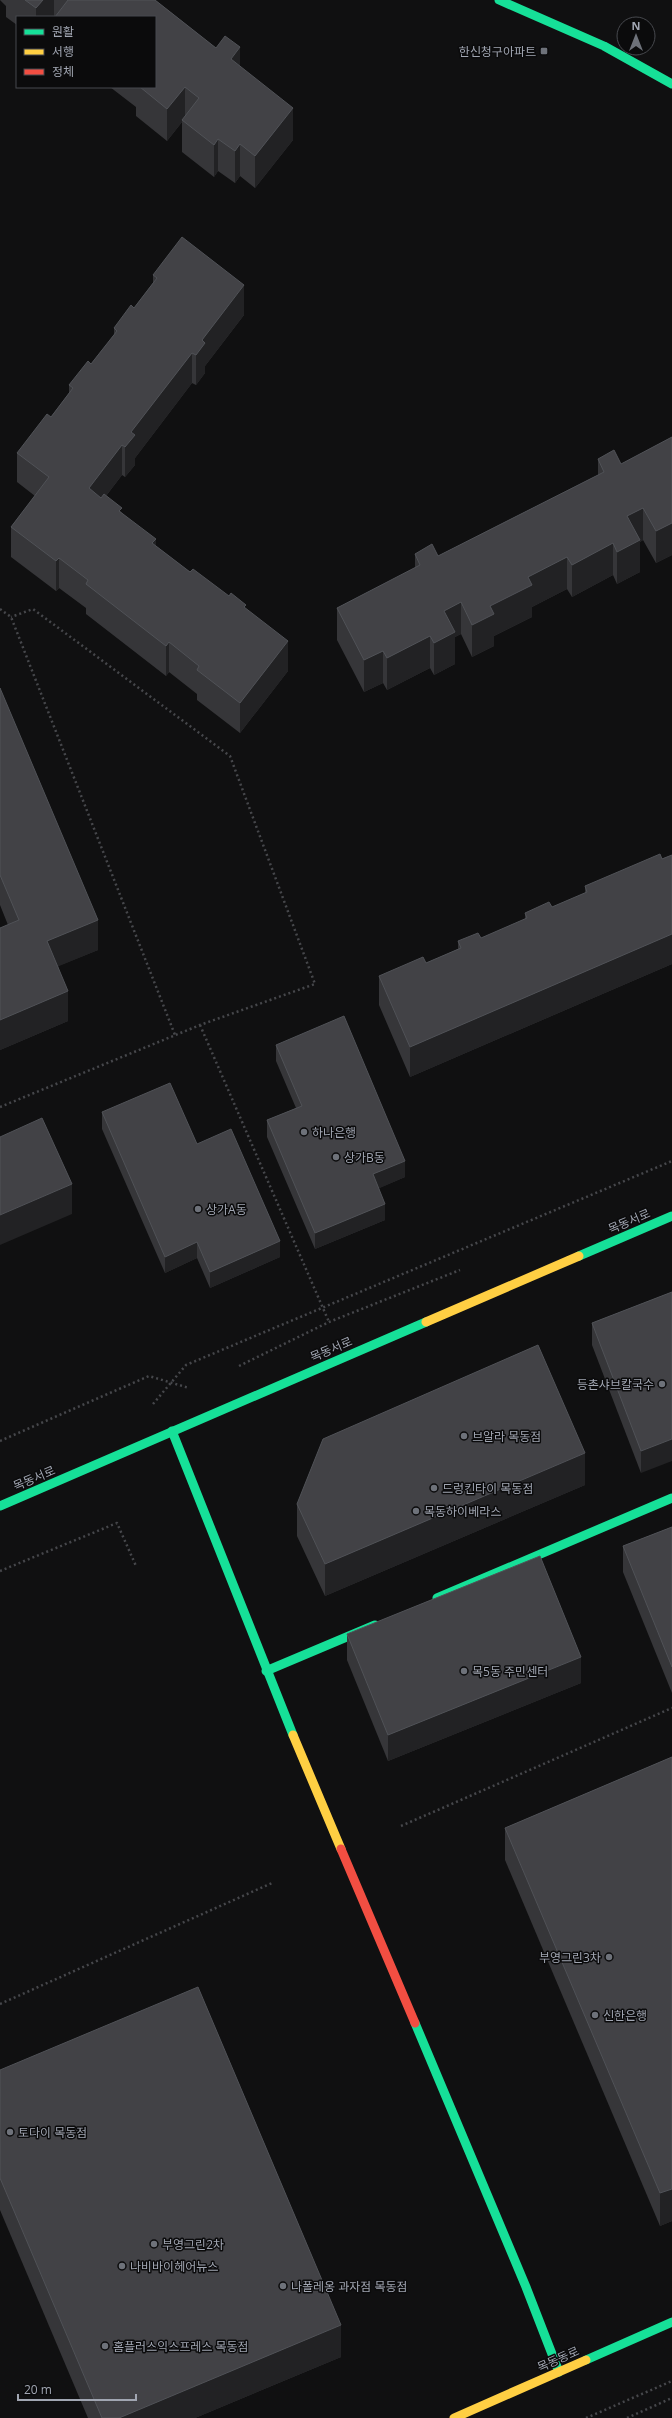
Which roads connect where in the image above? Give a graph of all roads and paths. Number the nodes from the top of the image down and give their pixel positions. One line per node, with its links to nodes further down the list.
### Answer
1 (499, 0): 2 (street)
2 (672, 84)
3 (0, 609): 4 (path)
4 (11, 617): 5 (path); 6 (path)
5 (200, 1025): 6 (path); 10 (path)
6 (175, 1036): 7 (path)
7 (0, 1107)
8 (672, 1161): 10 (path)
9 (672, 1216): 15 (street, 목동서로)
10 (322, 1307): 11 (path); 12 (path)
11 (232, 1369)
12 (171, 1383): 13 (path); 14 (path); 16 (path)
13 (191, 1389)
14 (145, 1408)
15 (172, 1431): 18 (street, 목동서로); 23 (street)
16 (0, 1441)
17 (672, 1498): 21 (street)
18 (0, 1506)
19 (136, 1566): 20 (path)
20 (0, 1571)
21 (426, 1603)
22 (382, 1621): 23 (street)
23 (266, 1671): 29 (street)
24 (672, 1708): 25 (path)
25 (401, 1826)
26 (272, 1883): 27 (path)
27 (0, 2004)
28 (672, 2322): 29 (street, 목동동로)
29 (559, 2372): 32 (street, 목동동로)
30 (672, 2380): 33 (path)
31 (672, 2398): 34 (path)
32 (454, 2418)
33 (586, 2418)
34 (627, 2418)

